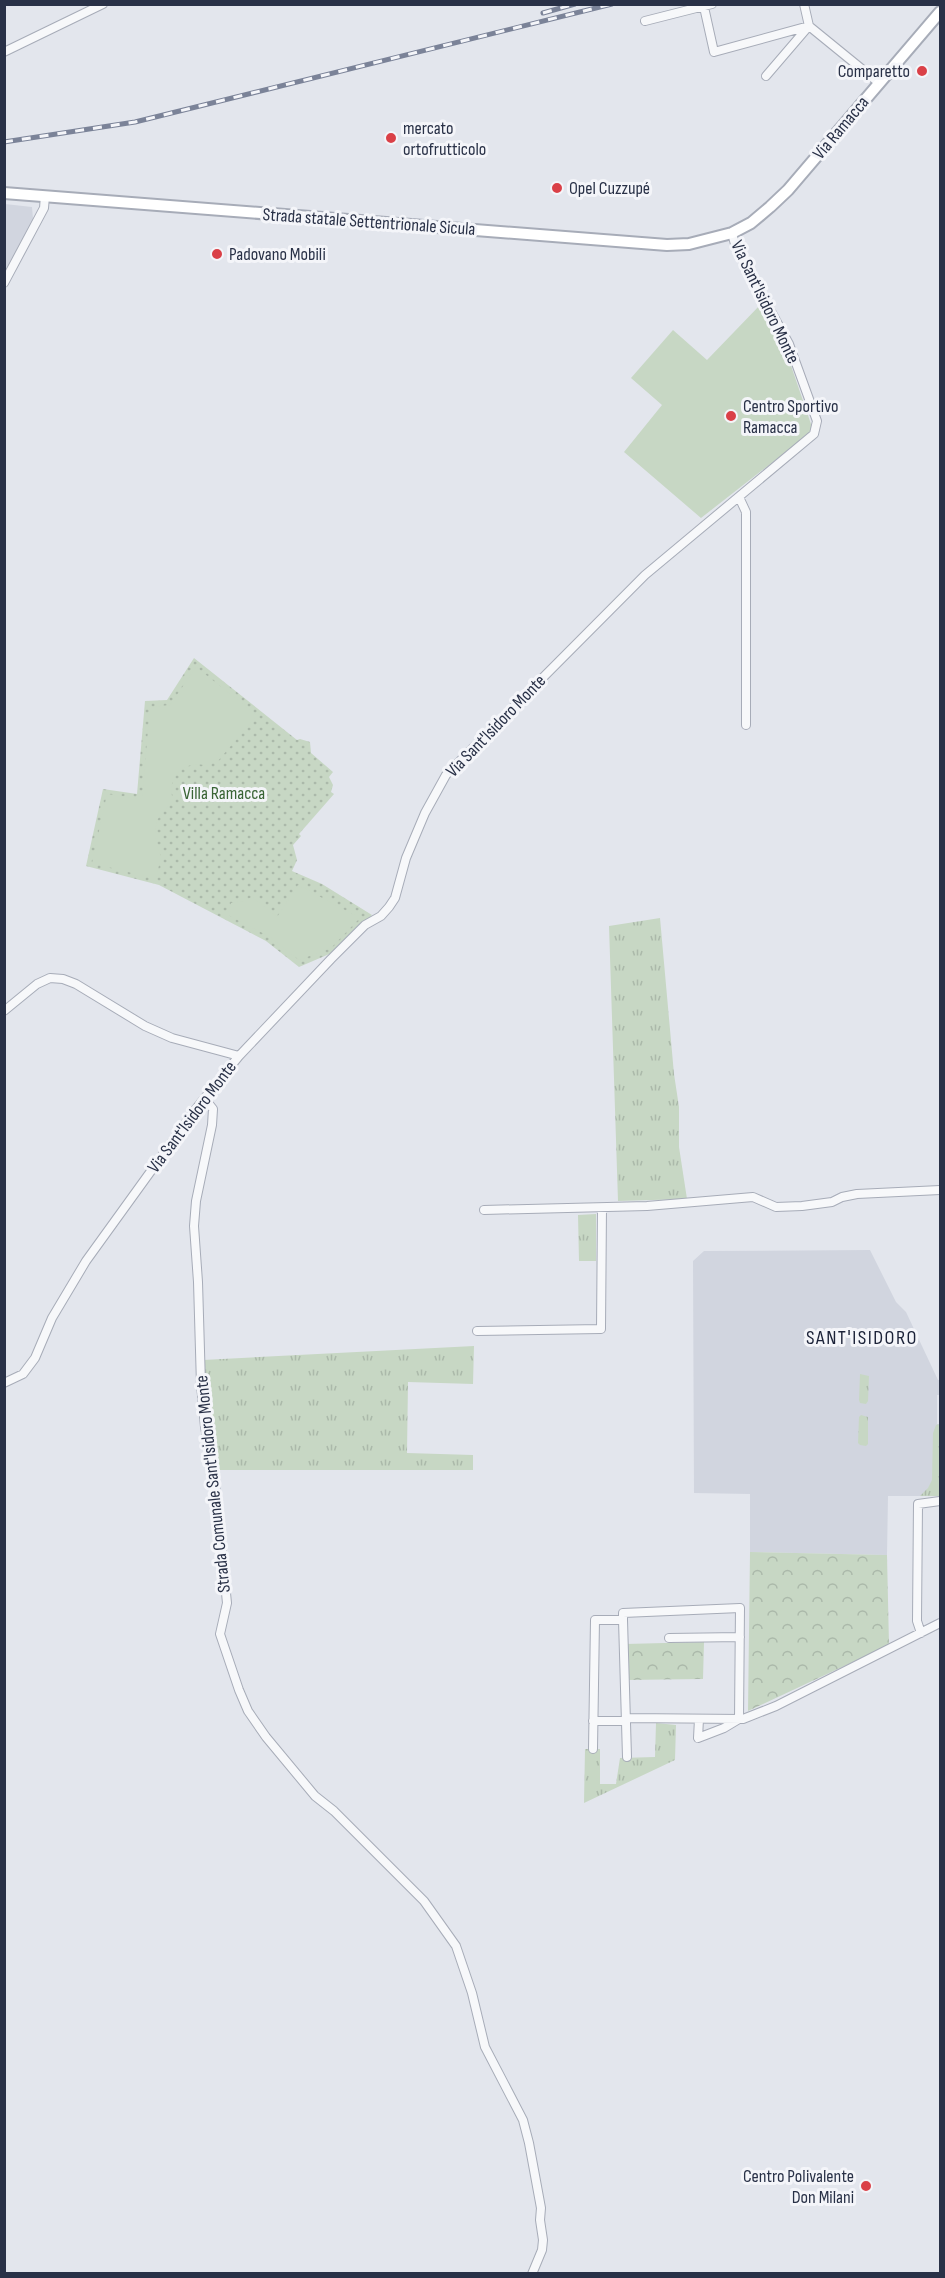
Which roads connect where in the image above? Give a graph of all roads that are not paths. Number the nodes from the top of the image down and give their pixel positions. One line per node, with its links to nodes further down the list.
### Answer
1 (103, 4): 7 (street)
2 (804, 4): 6 (street)
3 (708, 6): 5 (street); 6 (street)
4 (940, 12): 9 (main road, Via Ramacca)
5 (645, 21)
6 (809, 26): 8 (street); 9 (street)
7 (4, 52)
8 (766, 76)
9 (879, 83): 12 (main road, Via Ramacca)
10 (4, 193): 11 (main road, Strada statale Settentrionale Sicula)
11 (45, 196): 12 (main road, Strada statale Settentrionale Sicula); 13 (street)
12 (732, 233): 14 (street, Via Sant'Isidoro Monte)
13 (4, 283)
14 (739, 497): 15 (street); 17 (street, Via Sant'Isidoro Monte)
15 (746, 724)
16 (4, 1011): 17 (street)
17 (239, 1056): 18 (street, Via Sant'Isidoro Monte)
18 (205, 1099): 23 (street, Via Sant'Isidoro Monte); 36 (street, Strada Comunale Sant'Isidoro Monte)
19 (940, 1191): 20 (street)
20 (602, 1208): 21 (street); 22 (street)
21 (484, 1210)
22 (477, 1331)
23 (4, 1383)
24 (940, 1501): 27 (street)
25 (623, 1620): 28 (street); 30 (street); 33 (street)
26 (940, 1623): 27 (street)
27 (921, 1633): 32 (street)
28 (740, 1637): 29 (street); 32 (street)
29 (669, 1638)
30 (626, 1719): 31 (street); 33 (street); 35 (street)
31 (699, 1719): 32 (street); 32 (street)
32 (739, 1719)
33 (593, 1721): 34 (street)
34 (593, 1749)
35 (627, 1757)
36 (532, 2274)

